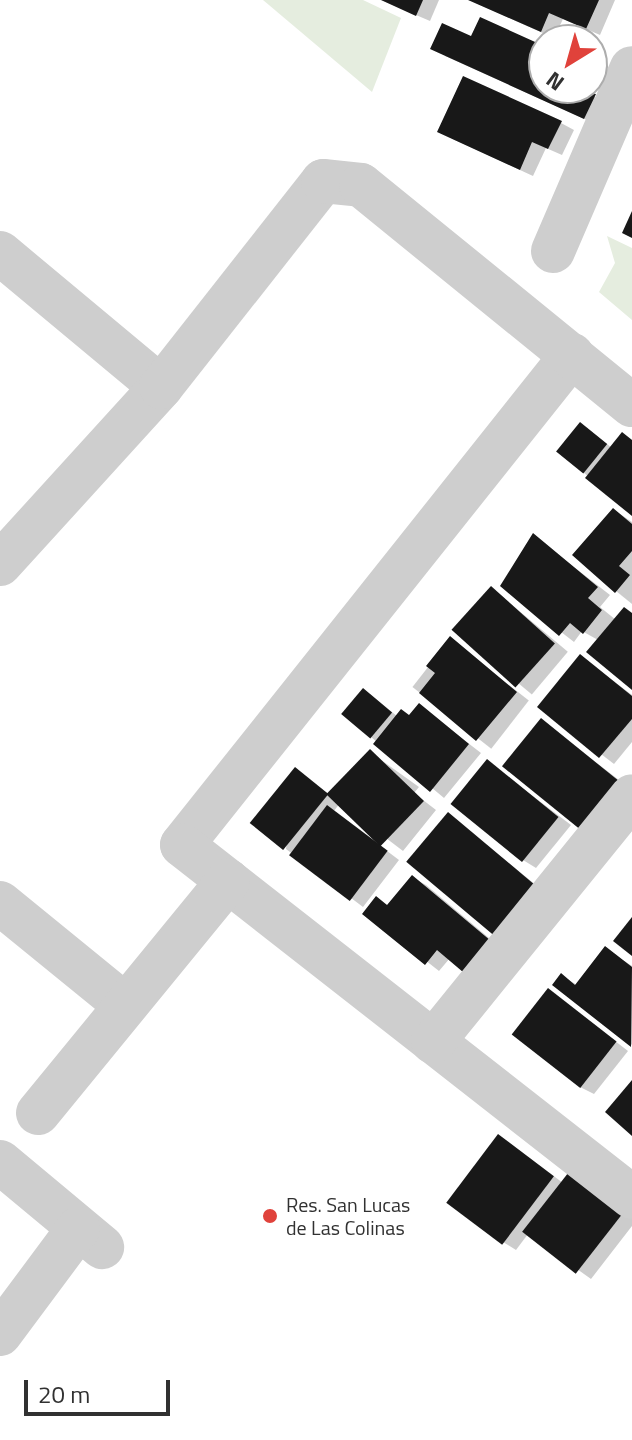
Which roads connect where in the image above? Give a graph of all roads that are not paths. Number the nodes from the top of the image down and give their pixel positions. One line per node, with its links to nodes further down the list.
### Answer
1 (632, 68): 2 (street)
2 (553, 251)
3 (0, 253): 5 (street)
4 (572, 355): 5 (street); 6 (street); 9 (street)
5 (161, 387): 7 (street)
6 (632, 405)
7 (0, 564)
8 (632, 796): 12 (street)
9 (228, 881): 11 (street); 12 (street)
10 (0, 903): 11 (street)
11 (125, 1005): 13 (street)
12 (433, 1042): 15 (street)
13 (38, 1113)
14 (0, 1162): 16 (street)
15 (632, 1197)
16 (0, 1334)

